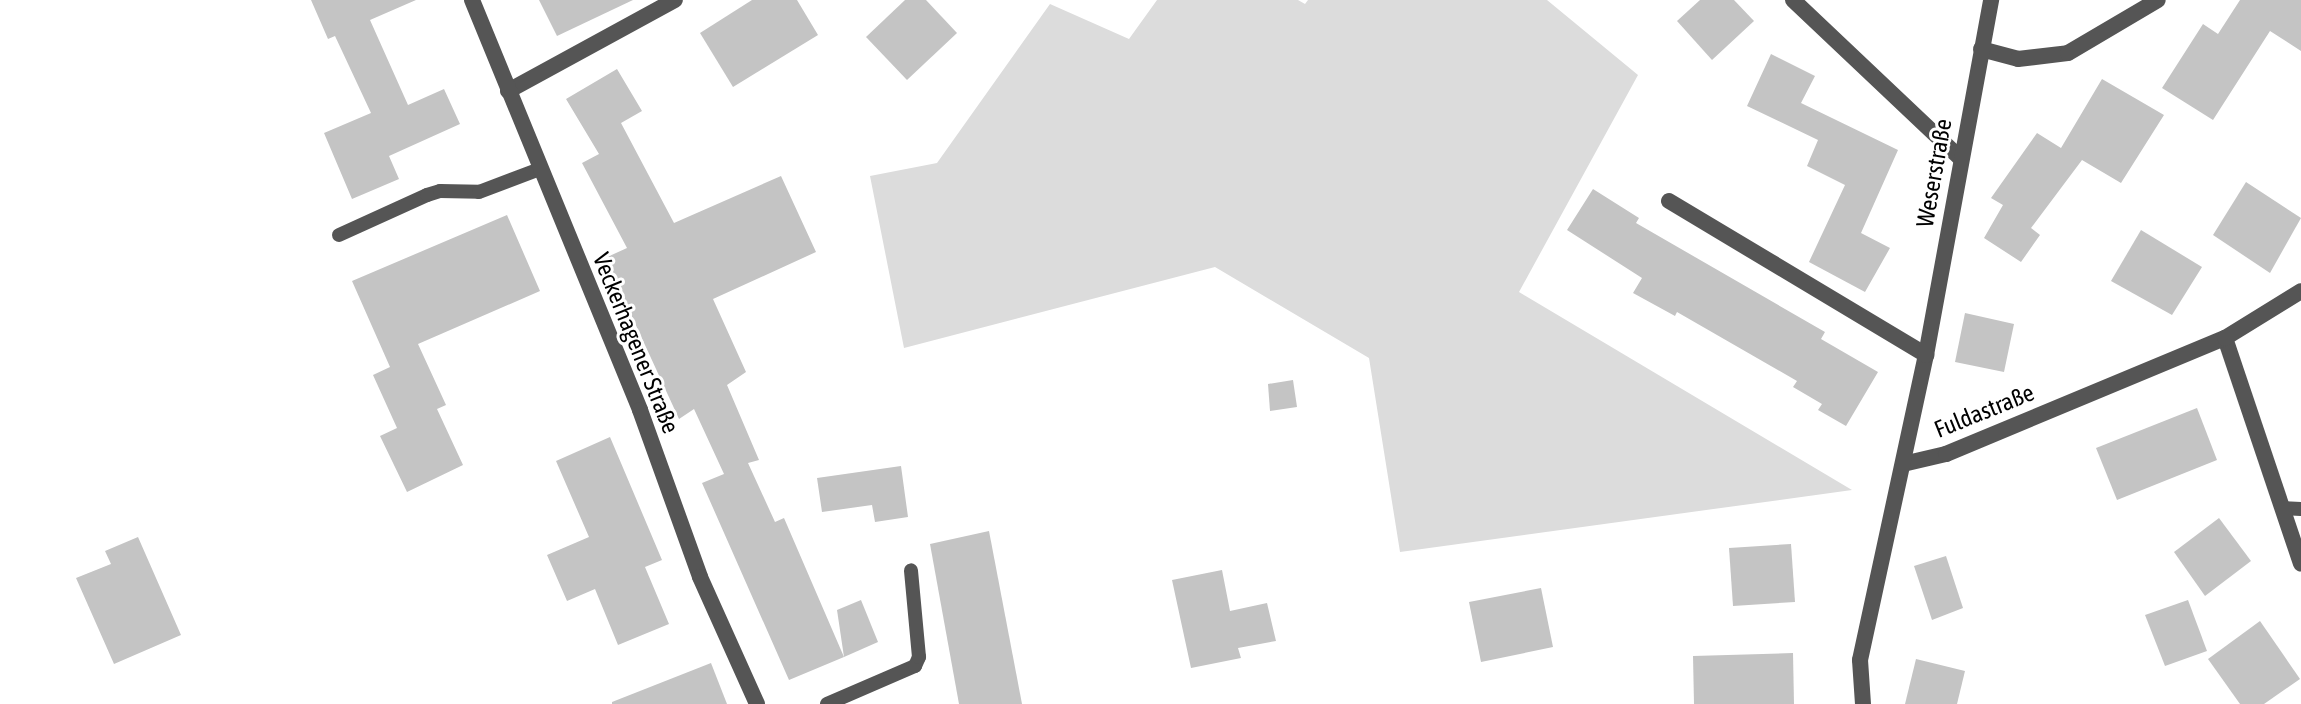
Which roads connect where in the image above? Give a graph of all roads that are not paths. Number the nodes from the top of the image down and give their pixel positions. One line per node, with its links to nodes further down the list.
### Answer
1 (472, 0): 7 (street, Veckerhagener Straße)
2 (675, 0): 7 (street)
3 (1793, 0): 8 (street)
4 (1991, 0): 6 (street, Weserstraße)
5 (2158, 0): 6 (street)
6 (1981, 49): 8 (street, Weserstraße)
7 (508, 91): 9 (street, Veckerhagener Straße)
8 (1961, 159): 14 (street, Weserstraße)
9 (540, 169): 11 (lane); 20 (street, Veckerhagener Straße)
10 (1669, 201): 14 (street)
11 (339, 235)
12 (2301, 291): 13 (street, Fuldastraße)
13 (2225, 338): 15 (street, Fuldastraße); 16 (street)
14 (1926, 355): 15 (street, Weserstraße)
15 (1903, 464): 22 (street)
16 (2283, 508): 17 (lane); 18 (street)
17 (2301, 509)
18 (2301, 564)
19 (911, 570): 21 (lane)
20 (757, 704)
21 (827, 704)
22 (1863, 704)

